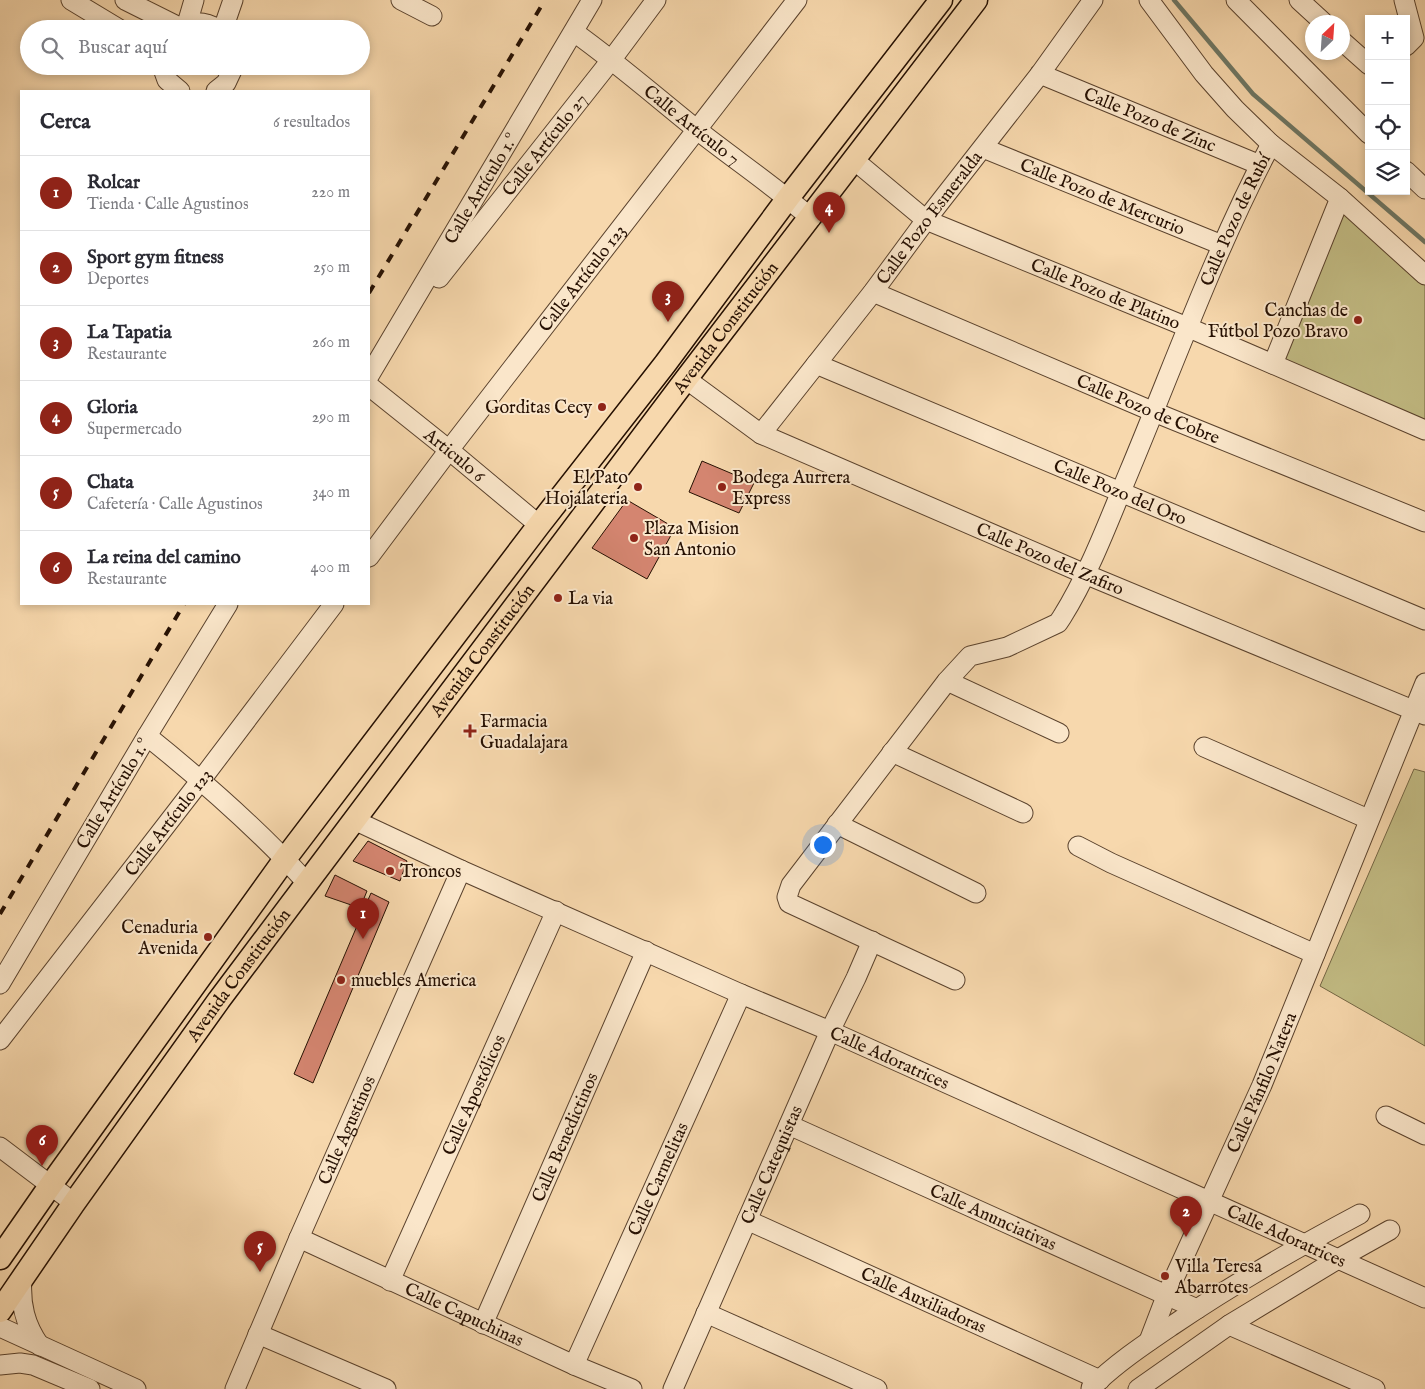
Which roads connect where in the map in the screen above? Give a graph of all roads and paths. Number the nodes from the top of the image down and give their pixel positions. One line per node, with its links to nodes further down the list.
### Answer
1 (71, 0): 19 (street)
2 (124, 0): 20 (street)
3 (194, 0): 21 (street)
4 (233, 0): 22 (street)
5 (402, 0): 18 (street)
6 (592, 0): 24 (street, Calle Artículo 1.º)
7 (656, 0): 27 (street, Calle Artículo 27)
8 (797, 0): 32 (street, Calle Artículo 123)
9 (941, 0): 40 (main road, Avenida Constitución)
10 (976, 0): 36 (main road, Avenida Constitución)
11 (1093, 0): 29 (street, Calle Pozo Esmeralda)
12 (1149, 0): 34 (street)
13 (1236, 0): 33 (street)
14 (1299, 0): 16 (street)
15 (1404, 0): 17 (street)
16 (1315, 15)
17 (1408, 15)
18 (432, 16)
19 (104, 20)
20 (168, 20)
21 (184, 20)
22 (225, 20)
23 (1410, 23): 25 (street)
24 (574, 32): 27 (street, Calle Artículo 7); 48 (street, Calle Artículo 1.º)
25 (1410, 42)
26 (1350, 48): 28 (street)
27 (612, 59): 32 (street, Calle Artículo 7); 48 (street, Calle Artículo 27)
28 (1365, 61)
29 (1040, 74): 35 (street, Calle Pozo Esmeralda); 37 (street, Calle Pozo de Zinc)
30 (165, 75): 31 (street)
31 (179, 90)
32 (697, 130): 40 (street, Calle Artículo 7); 57 (street, Calle Artículo 123)
33 (1365, 130)
34 (1271, 144): 37 (street, Calle Pozo de Rubí); 41 (street)
35 (983, 148): 43 (street, Calle Pozo Esmeralda); 44 (street, Calle Pozo de Mercurio)
36 (854, 160): 42 (main road, Avenida Constitución); 43 (street, Calle Pozo de Platino)
37 (1260, 165): 44 (street, Calle Pozo de Rubí)
38 (1410, 175): 39 (street)
39 (1425, 189)
40 (788, 198): 42 (street, Calle Artículo 7); 60 (main road, Avenida Constitución)
41 (1340, 198): 45 (street); 50 (street)
42 (811, 218): 52 (main road, Avenida Constitución)
43 (926, 220): 46 (street, Calle Pozo Esmeralda); 47 (street, Calle Pozo de Platino)
44 (1222, 245): 47 (street, Calle Pozo de Rubí)
45 (1425, 274)
46 (873, 292): 49 (street, Calle Pozo Esmeralda); 54 (street, Calle Pozo de Cobre)
47 (1187, 327): 50 (street, Calle Pozo de Platino); 54 (street, Calle Pozo de Rubí)
48 (393, 336): 51 (street, Calle Artículo 1.º)
49 (816, 364): 56 (street, Calle Pozo Esmeralda); 58 (street, Calle Pozo del Oro)
50 (1273, 364): 55 (street, Calle Pozo de Platino)
51 (370, 374)
52 (686, 379): 56 (street, Calle Pozo del Zafiro); 76 (main road, Avenida Constitución)
53 (370, 387): 57 (street, Articulo 6)
54 (1154, 412): 58 (street, Calle Pozo de Rubí); 59 (street, Calle Pozo de Cobre)
55 (1425, 430)
56 (761, 434): 62 (street, Calle Pozo del Zafiro)
57 (449, 450): 60 (street, Articulo 6); 61 (street, Calle Artículo 123)
58 (1120, 492): 62 (street, Calle Pozo de Rubí); 65 (street, Calle Pozo del Oro)
59 (1425, 522)
60 (539, 525): 79 (main road, Avenida Constitución)
61 (370, 556)
62 (1084, 574): 66 (street, Calle Pozo de Rubí); 68 (street, Calle Pozo del Zafiro)
63 (227, 605): 70 (street, Calle Artículo 1.º)
64 (333, 605): 73 (street, Calle Artículo 123)
65 (1425, 620)
66 (947, 681): 69 (street); 72 (street, Calle Pozo de Rubí)
67 (1425, 683): 68 (street)
68 (1419, 713): 75 (street, Calle Pánfilo Natera)
69 (1059, 733)
70 (147, 736): 73 (street); 88 (street, Calle Artículo 1.º)
71 (1204, 747): 75 (street)
72 (892, 752): 74 (street); 77 (street, Calle Pozo de Rubí)
73 (202, 780): 79 (street); 91 (street, Calle Artículo 123)
74 (1022, 813)
75 (1368, 819): 86 (street, Calle Pánfilo Natera)
76 (354, 820): 80 (street, Calle Adoratrices); 81 (main road, Avenida Constitución)
77 (837, 824): 82 (street); 84 (street, Calle Pozo de Rubí)
78 (1078, 846): 86 (street)
79 (285, 859): 81 (street); 96 (main road, Avenida Constitución)
80 (461, 870): 83 (street, Calle Adoratrices); 102 (street, Calle Agustinos)
81 (307, 883): 98 (main road, Avenida Constitución)
82 (976, 893)
83 (556, 911): 85 (street, Calle Adoratrices); 107 (street, Calle Apostólicos)
84 (872, 941): 87 (street); 90 (street, Calle Catequistas)
85 (646, 951): 89 (street, Calle Adoratrices); 113 (street, Calle Benedictinos)
86 (1315, 954): 97 (street, Calle Pánfilo Natera)
87 (956, 980)
88 (0, 984)
89 (740, 994): 90 (street, Calle Adoratrices); 120 (street, Calle Carmelitas)
90 (830, 1031): 93 (street, Calle Catequistas); 97 (street, Calle Adoratrices)
91 (0, 1040)
92 (1386, 1116): 94 (street)
93 (789, 1125): 100 (street, Calle Catequistas); 108 (street, Calle Anunciativas)
94 (1425, 1135)
95 (0, 1147): 96 (street)
96 (50, 1186): 98 (street); 104 (main road, Avenida Constitución)
97 (1209, 1202): 103 (street, Calle Adoratrices); 108 (street, Calle Pánfilo Natera)
98 (74, 1203): 106 (main road, Avenida Constitución)
99 (1360, 1214): 103 (street)
100 (747, 1220): 112 (street, Calle Catequistas); 121 (street, Calle Auxiliadoras)
101 (1390, 1230): 105 (street)
102 (299, 1238): 107 (street, Calle Capuchinas); 116 (street, Calle Agustinos)
103 (1304, 1243): 105 (street, Calle Adoratrices); 110 (street)
104 (0, 1258)
105 (1338, 1259): 109 (street, Calle Adoratrices); 114 (street)
106 (22, 1278): 111 (main road, Avenida Constitución); 118 (street)
107 (390, 1280): 113 (street, Calle Capuchinas)
108 (1167, 1294): 110 (street, Calle Anunciativas); 117 (street, Calle Pánfilo Natera)
109 (1425, 1298)
110 (1197, 1309): 117 (street)
111 (0, 1310)
112 (706, 1313): 127 (street, Calle Catequistas); 128 (street)
113 (483, 1324): 120 (street, Calle Capuchinas)
114 (1229, 1325): 129 (street); 130 (street)
115 (0, 1327): 118 (street)
116 (258, 1334): 124 (street, Calle Agustinos); 125 (street)
117 (1149, 1342): 121 (street)
118 (40, 1346): 123 (street)
119 (0, 1365): 122 (street)
120 (574, 1365): 126 (street, Calle Capuchinas)
121 (1095, 1384)
122 (90, 1389)
123 (136, 1389)
124 (235, 1389)
125 (386, 1389)
126 (632, 1389)
127 (673, 1389)
128 (877, 1389)
129 (1138, 1389)
130 (1375, 1389)

